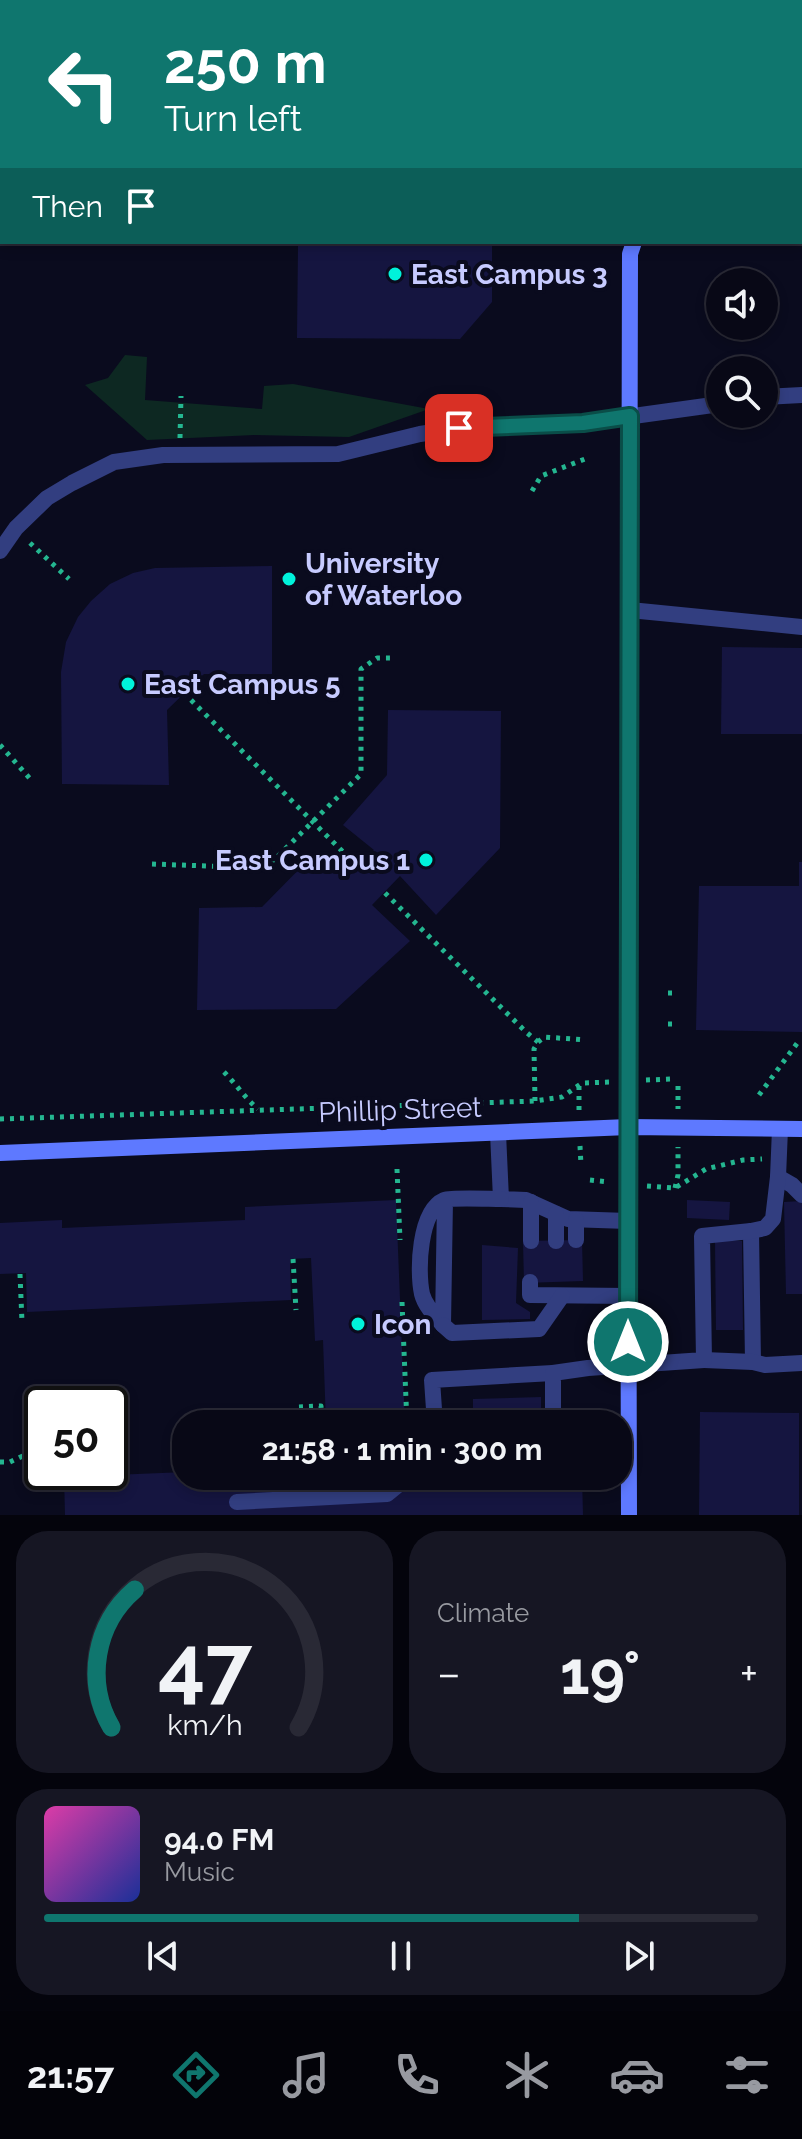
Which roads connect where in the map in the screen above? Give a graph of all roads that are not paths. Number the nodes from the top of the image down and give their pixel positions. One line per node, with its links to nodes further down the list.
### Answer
1 (630, 246): 5 (main road)
2 (802, 395): 3 (lane)
3 (778, 396)
4 (706, 406): 5 (lane)
5 (630, 416): 6 (lane); 7 (main road)
6 (0, 551)
7 (630, 610): 8 (lane); 9 (main road)
8 (802, 627)
9 (628, 1127): 10 (main road, Phillip Street); 12 (main road, Phillip Street); 21 (main road)
10 (780, 1129): 11 (main road, Phillip Street); 14 (lane)
11 (802, 1129)
12 (498, 1133): 13 (main road, Phillip Street); 16 (lane)
13 (0, 1153)
14 (778, 1177): 15 (lane); 22 (lane)
15 (802, 1195)
16 (501, 1199): 17 (lane); 18 (lane)
17 (445, 1200): 29 (lane); 29 (lane)
18 (531, 1202): 19 (lane); 24 (lane)
19 (556, 1214): 20 (lane); 25 (lane)
20 (576, 1220): 21 (lane); 23 (lane)
21 (628, 1221): 28 (main road)
22 (751, 1231): 30 (lane); 31 (lane)
23 (576, 1240)
24 (531, 1241)
25 (556, 1241)
26 (530, 1282): 27 (lane)
27 (565, 1290): 28 (lane); 29 (lane)
28 (628, 1296): 33 (main road)
29 (443, 1325)
30 (704, 1360): 31 (lane); 33 (lane)
31 (753, 1362): 32 (lane)
32 (802, 1363)
33 (629, 1365): 34 (lane); 37 (main road)
34 (553, 1373): 35 (lane); 36 (lane)
35 (434, 1410)
36 (553, 1410)
37 (625, 1410)
38 (392, 1490): 40 (lane)
39 (626, 1490): 41 (main road)
40 (237, 1502)
41 (629, 1515)

